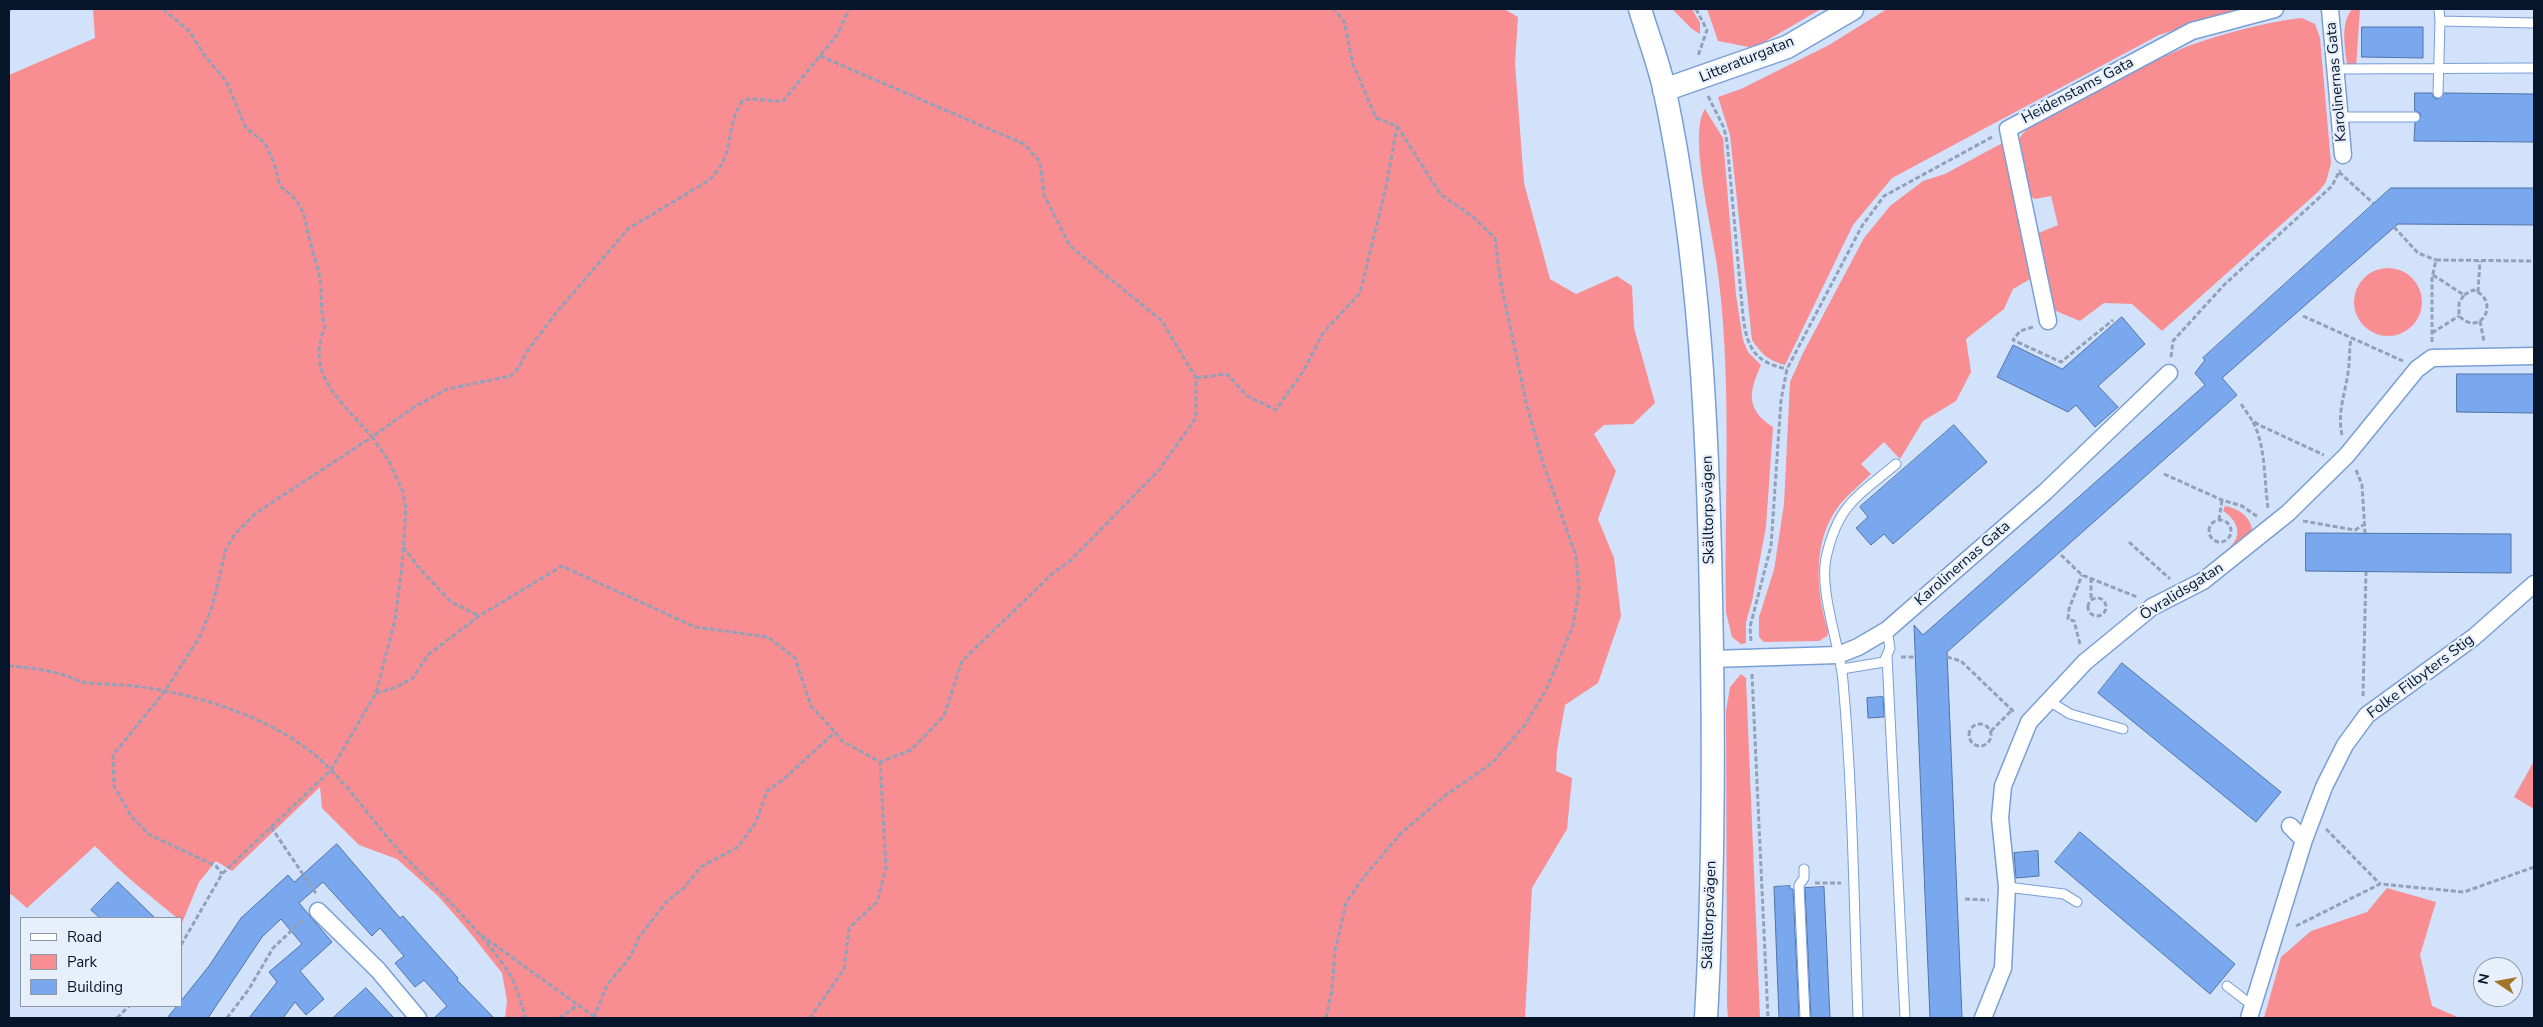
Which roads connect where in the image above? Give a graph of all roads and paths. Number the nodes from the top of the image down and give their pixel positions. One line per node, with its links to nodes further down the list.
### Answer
1 (164, 9): 47 (path)
2 (849, 9): 12 (path)
3 (1334, 9): 21 (path)
4 (1640, 9): 17 (street, Skälltorpsvägen)
5 (1696, 9): 16 (path)
6 (1852, 9): 16 (street, Litteraturgatan)
7 (2275, 9): 22 (street, Heidenstams Gata)
8 (2330, 9): 15 (street, Karolinernas Gata)
9 (2439, 9): 10 (lane)
10 (2440, 21): 11 (lane); 13 (lane)
11 (2534, 23)
12 (820, 56): 44 (path); 47 (path)
13 (2438, 68): 14 (lane); 15 (lane); 18 (lane)
14 (2533, 68)
15 (2337, 69): 19 (street, Karolinernas Gata)
16 (1703, 78): 17 (street, Litteraturgatan); 42 (path)
17 (1664, 90): 71 (street, Skälltorpsvägen)
18 (2438, 93)
19 (2342, 117): 20 (lane); 23 (street, Karolinernas Gata)
20 (2415, 117)
21 (1397, 126): 44 (path); 114 (path)
22 (2008, 129): 36 (street, Heidenstams Gata); 42 (path)
23 (2343, 154): 24 (path)
24 (2339, 172): 25 (path); 43 (path)
25 (2373, 203)
26 (2394, 227): 27 (path)
27 (2436, 260): 28 (path); 30 (path)
28 (2480, 261): 29 (path); 31 (path)
29 (2534, 261)
30 (2433, 275): 32 (path); 37 (path)
31 (2478, 292): 32 (path); 34 (path)
32 (2464, 295): 34 (path)
33 (2303, 316): 38 (path)
34 (2459, 316): 37 (path)
35 (2113, 320): 36 (path)
36 (2048, 321)
37 (2432, 333): 40 (path)
38 (2351, 338): 41 (path); 48 (path)
39 (2534, 356): 40 (street)
40 (2432, 358): 41 (street, Övralidsgatan)
41 (2417, 369): 48 (street, Övralidsgatan)
42 (1787, 370): 69 (path)
43 (2169, 373): 67 (street, Karolinernas Gata)
44 (1196, 378): 84 (path)
45 (2241, 404): 46 (path)
46 (2252, 420): 48 (path); 53 (path)
47 (372, 437): 57 (path); 75 (path)
48 (2342, 460): 53 (street, Övralidsgatan); 54 (path)
49 (1896, 464): 72 (lane)
50 (2164, 474): 51 (path)
51 (2222, 500): 52 (path); 53 (path)
52 (2219, 520): 52 (path)
53 (2277, 522): 54 (path); 63 (street, Övralidsgatan)
54 (2363, 525): 55 (path)
55 (2365, 533)
56 (2129, 542): 63 (path)
57 (403, 547): 66 (path); 76 (path)
58 (2061, 555): 60 (path)
59 (2366, 572): 79 (path)
60 (2082, 575): 61 (path); 73 (path)
61 (2091, 578): 64 (path); 65 (path)
62 (2534, 584): 79 (street, Folke Filbyters Stig)
63 (2184, 591): 65 (street, Övralidsgatan)
64 (2091, 599): 64 (path)
65 (2152, 607): 73 (street, Övralidsgatan)
66 (479, 616): 76 (path); 83 (path)
67 (1887, 630): 68 (lane); 72 (street, Karolinernas Gata)
68 (1888, 656): 72 (lane); 119 (lane)
69 (1751, 657): 71 (street, Karolinernas Gata); 72 (street, Karolinernas Gata); 116 (path)
70 (1947, 657): 78 (path)
71 (1712, 659): 115 (street, Skälltorpsvägen)
72 (1840, 662): 118 (lane)
73 (2085, 662): 77 (street, Övralidsgatan)
74 (9, 666): 75 (path)
75 (164, 691): 85 (path); 92 (path)
76 (376, 693): 85 (path)
77 (2049, 701): 80 (street, Övralidsgatan); 81 (lane)
78 (2011, 711): 80 (path); 82 (path)
79 (2367, 715): 86 (street, Folke Filbyters Stig)
80 (2029, 722): 96 (street, Övralidsgatan)
81 (2123, 728)
82 (1991, 731): 82 (path)
83 (835, 732): 84 (path); 112 (path)
84 (880, 762): 113 (path)
85 (331, 770): 88 (path); 101 (path)
86 (2312, 818): 89 (street, Folke Filbyters Stig); 95 (path)
87 (2290, 826): 89 (street)
88 (271, 827): 92 (path); 99 (path)
89 (2304, 840): 100 (street, Folke Filbyters Stig)
90 (2534, 867): 95 (path)
91 (1804, 869): 117 (lane)
92 (222, 874): 102 (path)
93 (1817, 883): 94 (path)
94 (1828, 883)
95 (2380, 884): 100 (path)
96 (2007, 895): 97 (path); 98 (lane); 120 (street, Övralidsgatan)
97 (1965, 899)
98 (2077, 902)
99 (318, 912): 108 (path); 109 (street)
100 (2277, 929): 106 (street, Folke Filbyters Stig)
101 (477, 932): 104 (path); 110 (path)
102 (182, 943)
103 (2227, 986): 106 (lane)
104 (578, 1006): 111 (path); 112 (path)
105 (128, 1007): 107 (path)
106 (2251, 1012)
107 (117, 1018)
108 (227, 1018)
109 (418, 1018)
110 (526, 1018)
111 (559, 1018)
112 (595, 1018)
113 (810, 1018)
114 (1326, 1018)
115 (1706, 1018)
116 (1768, 1018)
117 (1804, 1018)
118 (1858, 1018)
119 (1905, 1018)
120 (1983, 1018)

